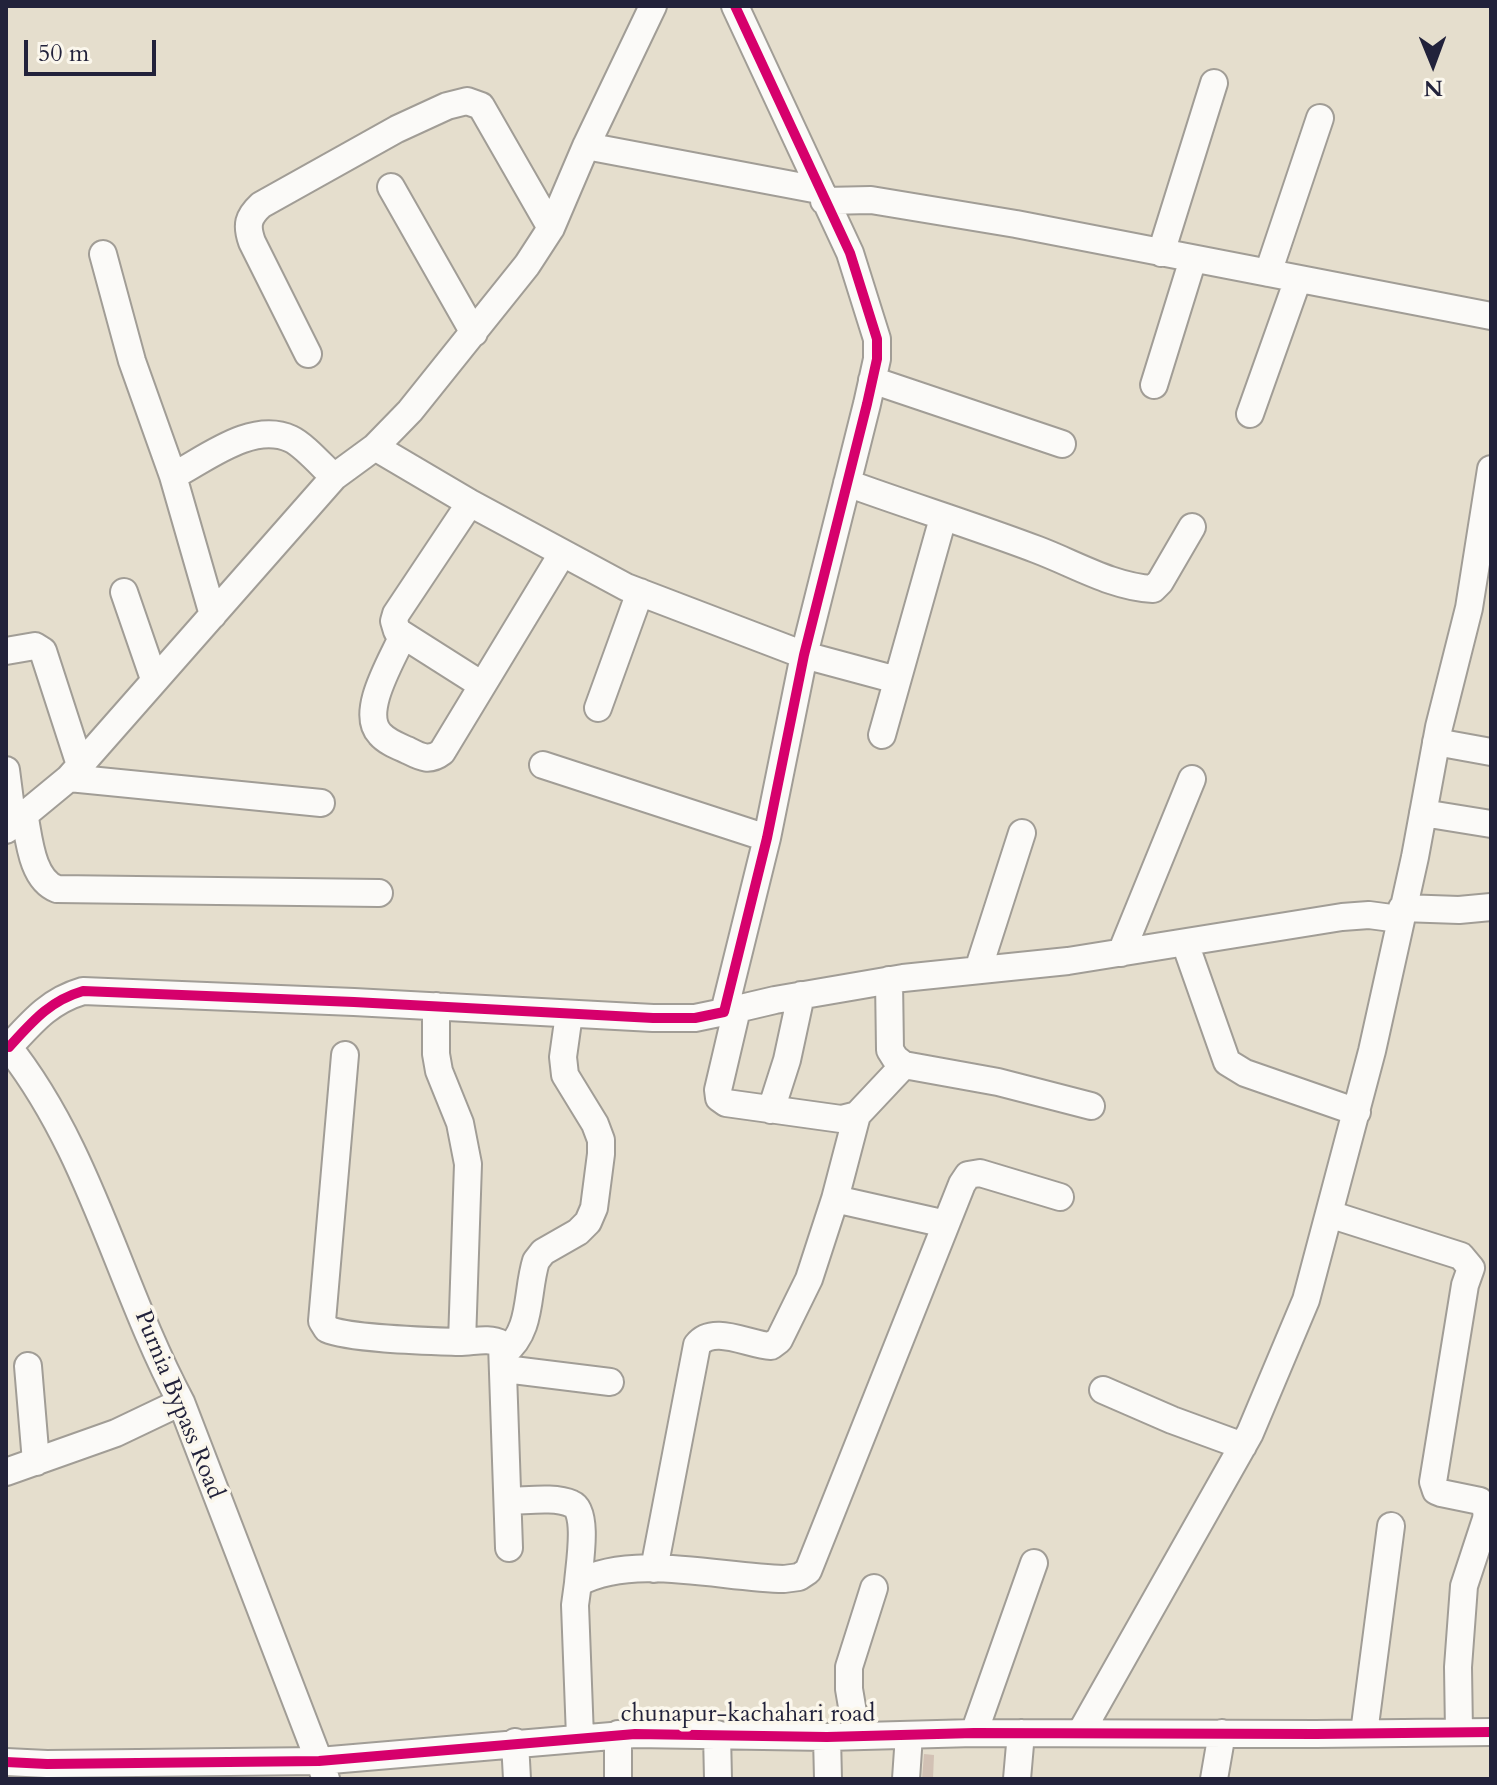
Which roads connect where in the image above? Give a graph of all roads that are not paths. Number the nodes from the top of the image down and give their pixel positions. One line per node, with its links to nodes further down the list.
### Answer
1 (653, 6): 5 (street)
2 (735, 6): 7 (street)
3 (1214, 83): 9 (street)
4 (1320, 118): 12 (street)
5 (586, 146): 7 (street); 8 (street)
6 (391, 187): 15 (street)
7 (821, 196): 9 (street); 17 (street)
8 (551, 228): 15 (street); 16 (street)
9 (1161, 253): 11 (street)
10 (103, 254): 23 (street)
11 (1193, 259): 12 (street); 18 (street)
12 (1268, 273): 13 (street)
13 (1298, 279): 14 (street); 19 (street)
14 (1491, 316)
15 (474, 333): 21 (street)
16 (308, 354)
17 (872, 380): 20 (street); 25 (street)
18 (1154, 385)
19 (1250, 414)
20 (1062, 444)
21 (375, 447): 24 (street); 26 (street)
22 (1491, 469): 29 (street)
23 (173, 476): 24 (street); 33 (street)
24 (334, 477): 33 (street)
25 (847, 483): 27 (street); 36 (street)
26 (470, 503): 30 (street); 34 (street)
27 (943, 518): 28 (street); 38 (street)
28 (1192, 527)
29 (1485, 547): 42 (street)
30 (562, 554): 32 (street); 39 (street)
31 (124, 592): 37 (street)
32 (640, 592): 36 (street); 40 (street)
33 (213, 615): 37 (street)
34 (403, 635): 39 (street); 39 (street)
35 (6, 651): 46 (street)
36 (804, 655): 38 (street); 53 (street)
37 (154, 679): 46 (street)
38 (897, 680): 41 (street)
39 (482, 685)
40 (598, 708)
41 (882, 735)
42 (1436, 742): 43 (street); 49 (street)
43 (1491, 752)
44 (543, 765): 53 (street)
45 (6, 770): 50 (street)
46 (75, 772): 48 (street); 50 (street)
47 (1192, 779): 58 (street)
48 (321, 803)
49 (1423, 813): 51 (street); 56 (street)
50 (15, 822): 54 (street)
51 (1491, 824)
52 (1022, 833): 59 (street)
53 (767, 838): 63 (street)
54 (379, 893)
55 (1491, 907): 56 (street)
56 (1400, 913): 57 (street); 70 (street)
57 (1185, 943): 58 (street); 70 (street)
58 (1121, 953): 59 (street)
59 (978, 970): 60 (street)
60 (889, 980): 61 (street); 67 (street)
61 (801, 995): 63 (street); 69 (street)
62 (436, 1006): 64 (street); 65 (street); 76 (street)
63 (730, 1011): 64 (street); 69 (street)
64 (569, 1014): 77 (street)
65 (8, 1046): 81 (street, Purnia Bypass Road)
66 (345, 1055): 76 (street)
67 (904, 1065): 68 (street); 71 (street)
68 (1091, 1106)
69 (771, 1110): 71 (street)
70 (1357, 1112): 74 (street)
71 (857, 1115): 73 (street)
72 (1060, 1197): 75 (street)
73 (835, 1199): 75 (street); 89 (street)
74 (1329, 1214): 82 (street); 93 (street)
75 (946, 1224): 89 (street)
76 (462, 1342): 77 (street)
77 (504, 1361): 79 (street); 85 (street)
78 (28, 1366): 83 (street)
79 (610, 1382)
80 (1103, 1390): 82 (street)
81 (181, 1402): 83 (street); 108 (street, Purnia Bypass Road)
82 (1243, 1446): 92 (street)
83 (36, 1462): 84 (street)
84 (6, 1472)
85 (508, 1501): 87 (street); 90 (street)
86 (1391, 1526): 98 (street)
87 (509, 1548)
88 (1034, 1563): 95 (street)
89 (654, 1569): 90 (street)
90 (578, 1583): 103 (street)
91 (874, 1588): 102 (street)
92 (1081, 1732): 96 (street, chunapur-kachahari road); 97 (street, chunapur-kachahari road)
93 (1459, 1732): 94 (street, chunapur-kachahari road); 98 (street, chunapur-kachahari road)
94 (1491, 1732)
95 (974, 1733): 96 (street, chunapur-kachahari road); 101 (street, chunapur-kachahari road)
96 (1021, 1733): 115 (street)
97 (1222, 1733): 98 (street, chunapur-kachahari road); 116 (street)
98 (1364, 1733)
99 (618, 1734): 100 (street, chunapur-kachahari road); 103 (street, chunapur-kachahari road); 111 (street)
100 (717, 1734): 104 (street, chunapur-kachahari road); 112 (street)
101 (909, 1735): 102 (street, chunapur-kachahari road); 114 (street)
102 (857, 1736): 104 (street, chunapur-kachahari road)
103 (580, 1737): 105 (street, chunapur-kachahari road)
104 (827, 1737): 113 (street)
105 (515, 1742): 108 (street, chunapur-kachahari road); 110 (street)
106 (6, 1762): 109 (street, chunapur-kachahari road)
107 (231, 1770): 108 (street, chunapur-kachahari road); 109 (street, chunapur-kachahari road)
108 (322, 1770)
109 (48, 1772)
110 (517, 1779)
111 (618, 1779)
112 (718, 1779)
113 (828, 1779)
114 (906, 1779)
115 (1017, 1779)
116 (1214, 1779)

